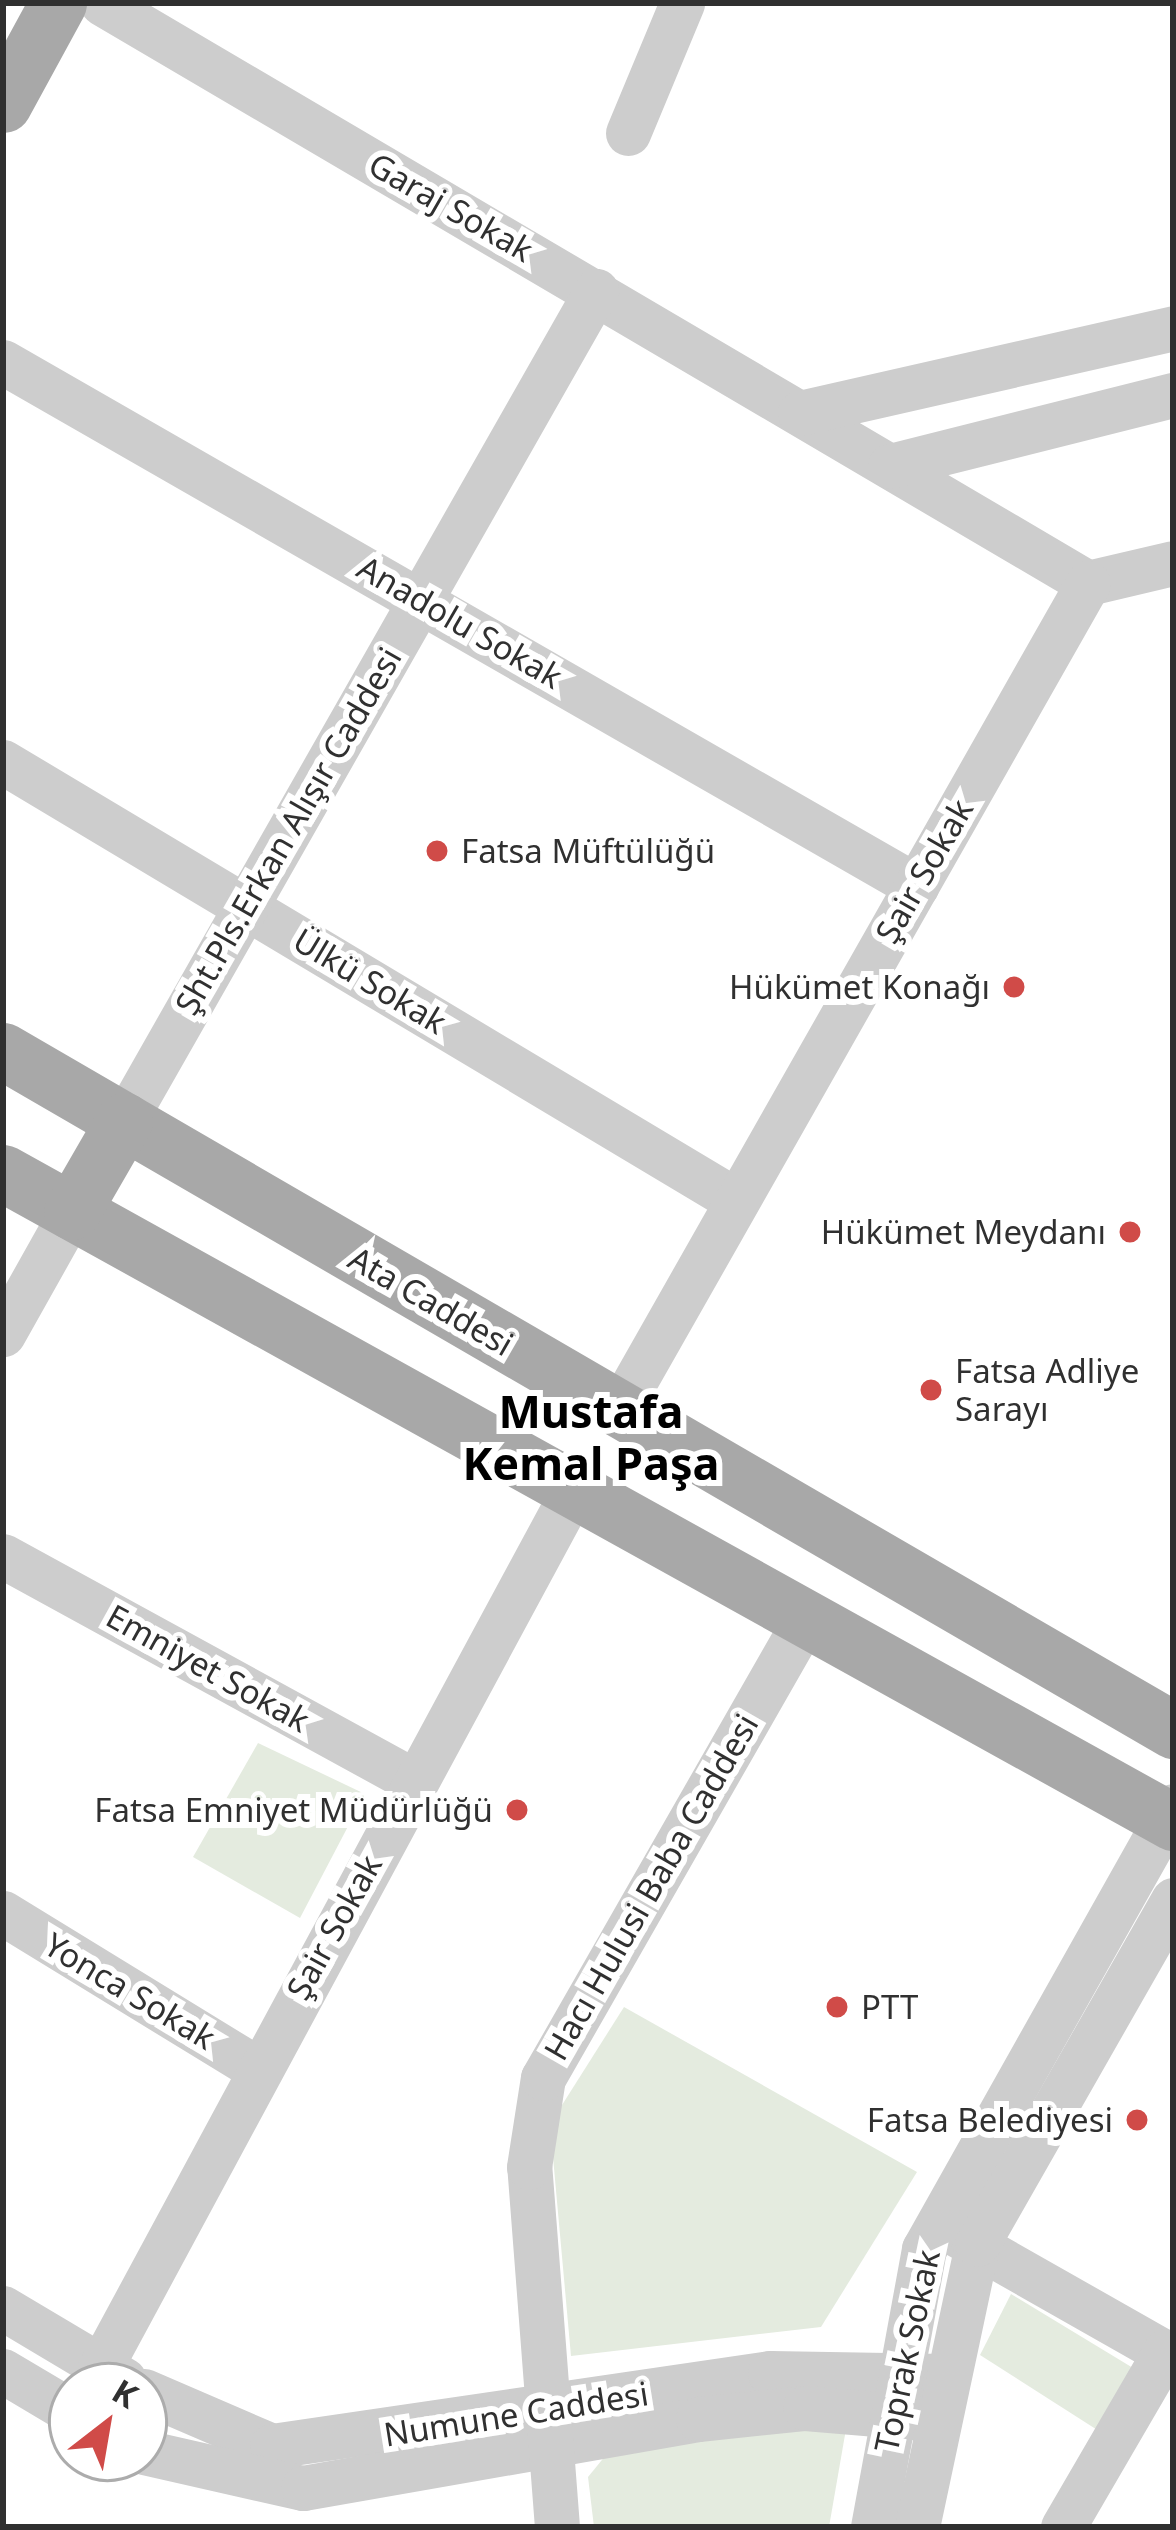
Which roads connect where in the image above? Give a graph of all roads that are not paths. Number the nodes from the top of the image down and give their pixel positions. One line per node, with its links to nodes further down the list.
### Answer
1 (58, 3): 4 (main road)
2 (102, 3): 6 (street, Garaj Sokak)
3 (682, 3): 5 (street)
4 (3, 104)
5 (628, 133)
6 (596, 291): 10 (street, Garaj Sokak); 14 (street, Şht.Pls.Erkan Alışır Caddesi)
7 (1173, 328): 10 (street)
8 (3, 362): 14 (street, Anadolu Sokak)
9 (1173, 395): 11 (street)
10 (800, 412): 11 (street, Garaj Sokak)
11 (890, 466): 13 (street, Garaj Sokak)
12 (1173, 563): 13 (street)
13 (1088, 583): 16 (street, Şair Sokak)
14 (421, 599): 16 (street, Anadolu Sokak); 17 (street, Şht.Pls.Erkan Alışır Caddesi)
15 (3, 762): 17 (street, Ülkü Sokak)
16 (916, 886): 21 (street, Şair Sokak)
17 (246, 906): 19 (street, Şht.Pls.Erkan Alışır Caddesi); 21 (street, Ülkü Sokak)
18 (3, 1051): 19 (main road, Ata Caddesi)
19 (124, 1121): 22 (main road); 24 (main road, Ata Caddesi)
20 (3, 1172): 22 (main road)
21 (737, 1202): 24 (street, Şair Sokak)
22 (72, 1211): 23 (street); 25 (main road)
23 (3, 1334)
24 (618, 1411): 25 (main road); 26 (main road, Ata Caddesi)
25 (574, 1489): 28 (main road); 30 (street, Şair Sokak)
26 (848, 1545): 28 (main road); 29 (main road, Ata Caddesi)
27 (3, 1556): 30 (street, Emniyet Sokak)
28 (806, 1618): 31 (main road); 46 (street, Hacı Hulusi Baba Caddesi)
29 (1173, 1730)
30 (414, 1780): 34 (street, Şair Sokak)
31 (1170, 1816): 35 (street, Toprak Sokak)
32 (1173, 1900): 36 (street, Toprak Sokak)
33 (3, 1913): 34 (street, Yonca Sokak)
34 (256, 2068): 40 (street, Şair Sokak)
35 (936, 2224): 36 (street); 41 (street, Toprak Sokak)
36 (977, 2244): 38 (street); 45 (street, Toprak Sokak)
37 (3, 2308): 39 (street)
38 (1169, 2354): 51 (street)
39 (92, 2362)
40 (124, 2362)
41 (900, 2371): 45 (street, Toprak Sokak); 46 (street, Numune Caddesi)
42 (3, 2372): 43 (street)
43 (48, 2398)
44 (168, 2401): 46 (street, Numune Caddesi)
45 (924, 2404): 46 (street, Numune Caddesi); 49 (street, Toprak Sokak); 50 (street, Toprak Sokak)
46 (547, 2429): 47 (street, Numune Caddesi); 48 (street, Hacı Hulusi Baba Caddesi)
47 (168, 2457)
48 (557, 2527)
49 (873, 2527)
50 (916, 2527)
51 (1063, 2527)

